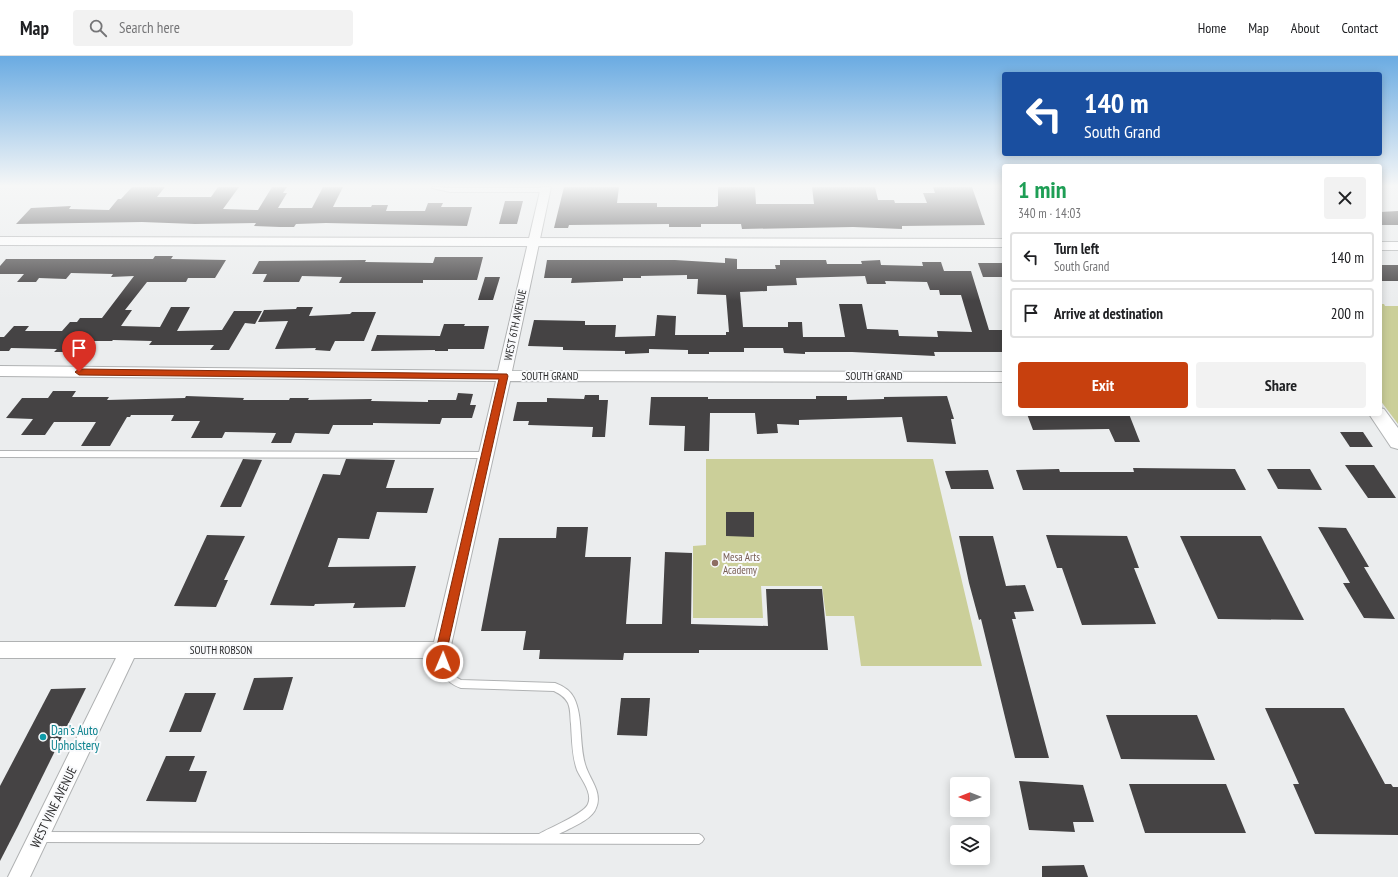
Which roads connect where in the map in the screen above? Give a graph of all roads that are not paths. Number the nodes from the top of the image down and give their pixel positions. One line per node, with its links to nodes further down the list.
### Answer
1 (537, 225): 3 (street, WEST 6TH AVENUE)
2 (0, 241): 3 (street)
3 (534, 242): 4 (street); 8 (street, WEST 6TH AVENUE)
4 (1002, 243)
5 (1382, 246): 6 (street)
6 (1398, 246)
7 (0, 371): 8 (street, SOUTH GRAND)
8 (504, 376): 9 (street, SOUTH GRAND); 13 (street, WEST 6TH AVENUE)
9 (1002, 377)
10 (1379, 416): 11 (street)
11 (1398, 442)
12 (0, 454): 13 (lane)
13 (486, 455): 16 (street, WEST 6TH AVENUE)
14 (0, 650): 15 (street, SOUTH ROBSON)
15 (129, 650): 16 (street, SOUTH ROBSON); 17 (street, WEST VINE AVENUE)
16 (441, 650): 18 (lane)
17 (39, 837): 18 (lane); 20 (street, WEST VINE AVENUE)
18 (540, 838): 19 (lane)
19 (699, 839)
20 (19, 877)

